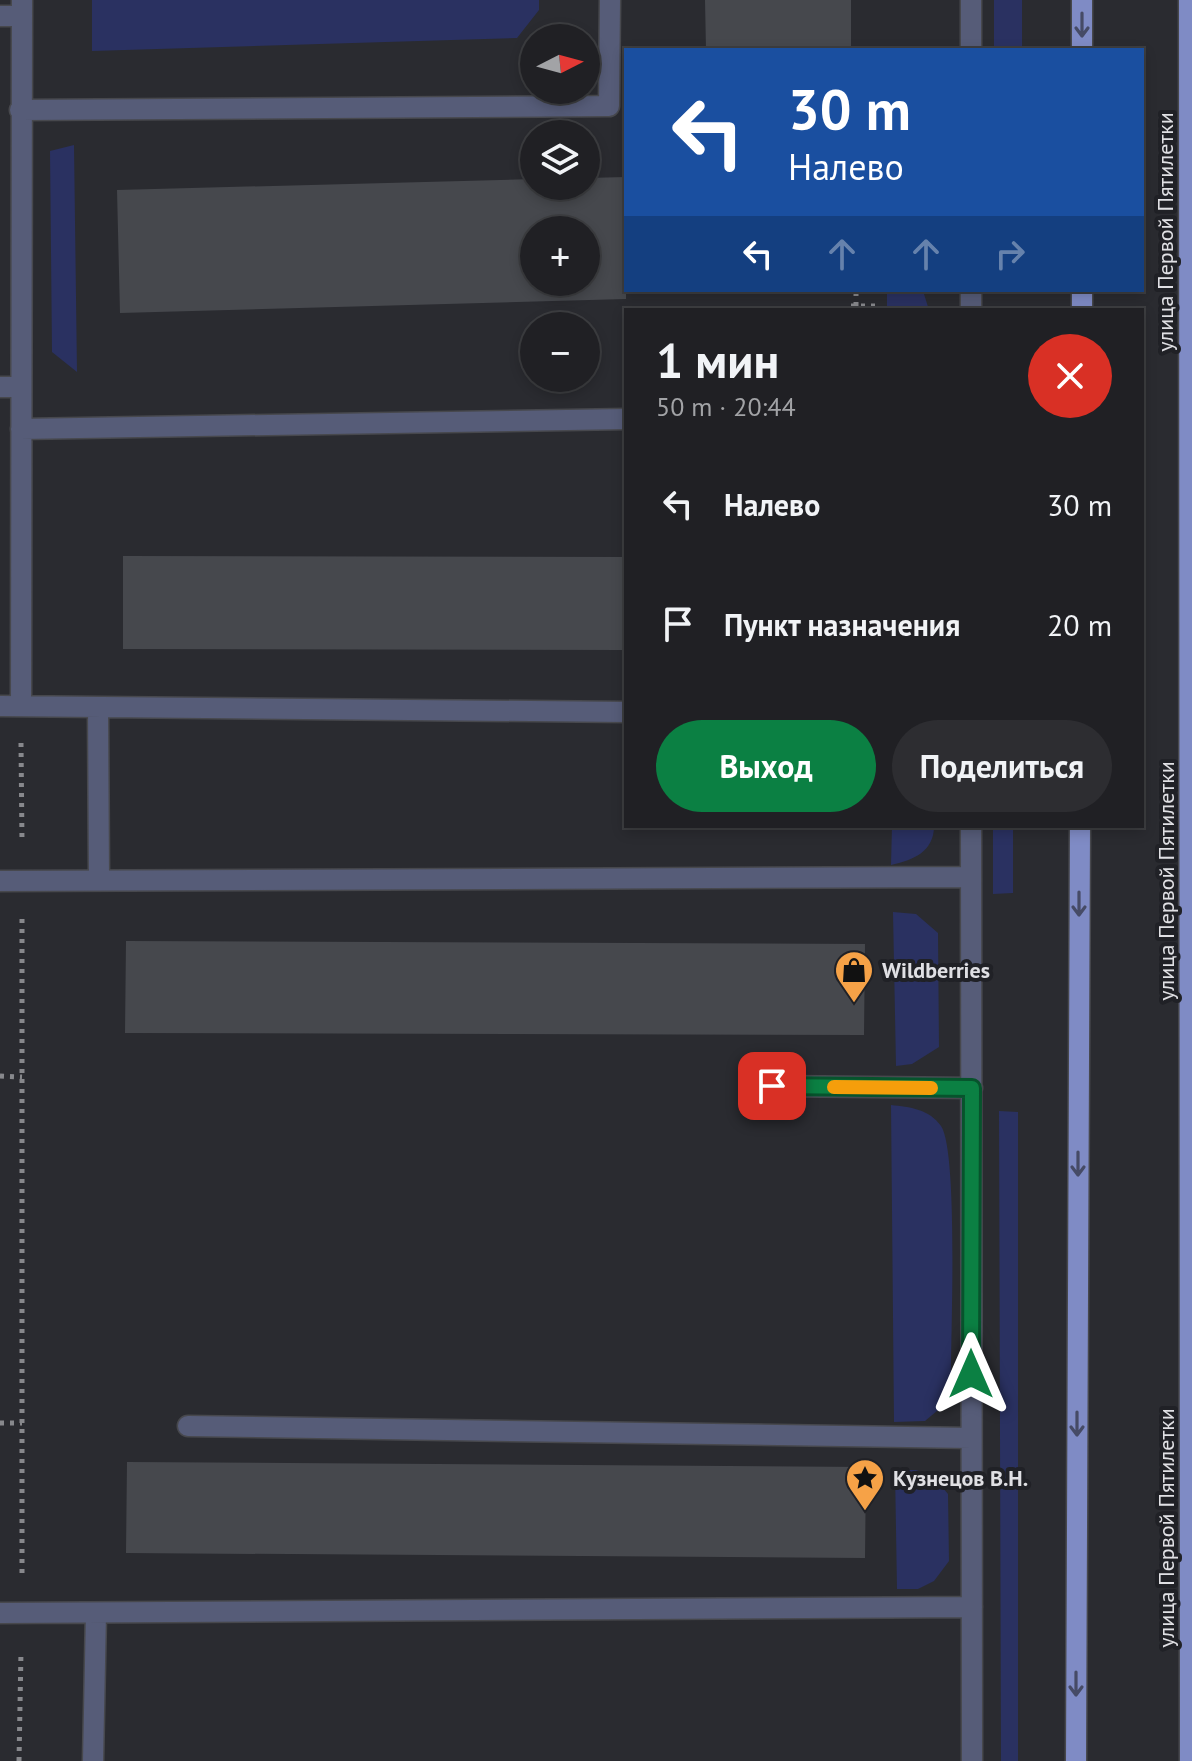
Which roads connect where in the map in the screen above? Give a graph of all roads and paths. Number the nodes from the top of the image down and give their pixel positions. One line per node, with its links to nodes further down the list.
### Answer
1 (610, 0): 9 (lane)
2 (971, 0): 7 (lane)
3 (1082, 0): 8 (main road, one-way to 8)
4 (1189, 0): 10 (main road, улица Первой Пятилетки)
5 (22, 8): 6 (lane); 9 (lane)
6 (0, 16)
7 (971, 48)
8 (1082, 48)
9 (20, 110): 14 (lane)
10 (1191, 169): 31 (main road, улица Первой Пятилетки)
11 (856, 292): 12 (path)
12 (880, 306)
13 (0, 387): 14 (lane)
14 (21, 387): 16 (lane)
15 (624, 419): 16 (lane)
16 (21, 429): 18 (lane)
17 (0, 706): 18 (lane)
18 (21, 706): 19 (lane); 26 (path)
19 (98, 707): 20 (lane); 24 (lane)
20 (624, 712)
21 (971, 828): 23 (lane)
22 (1080, 828): 44 (main road, one-way to 44)
23 (971, 877): 24 (lane); 30 (lane)
24 (99, 880): 26 (lane)
25 (0, 881): 26 (lane)
26 (22, 881): 28 (path)
27 (0, 1076): 28 (path)
28 (22, 1077): 33 (path)
29 (772, 1086): 30 (lane)
30 (972, 1088): 35 (lane)
31 (1191, 1218): 40 (main road, улица Первой Пятилетки)
32 (0, 1423): 33 (path)
33 (22, 1423): 38 (path)
34 (188, 1426): 35 (lane)
35 (971, 1438): 36 (lane)
36 (972, 1607): 39 (lane); 43 (lane)
37 (0, 1613): 38 (lane)
38 (22, 1613): 39 (lane); 41 (path)
39 (96, 1613): 42 (lane)
40 (1191, 1716): 45 (main road, улица Первой Пятилетки)
41 (19, 1761)
42 (93, 1761)
43 (972, 1761)
44 (1076, 1761)
45 (1190, 1761)

